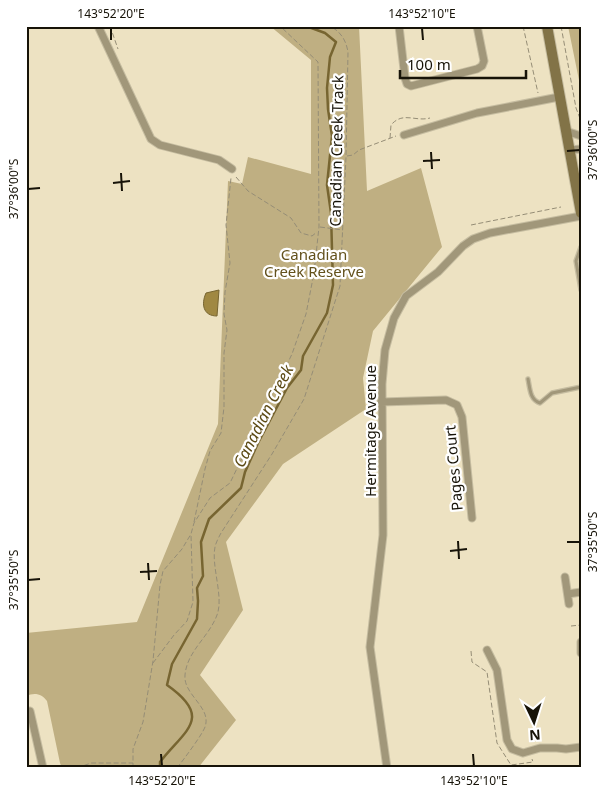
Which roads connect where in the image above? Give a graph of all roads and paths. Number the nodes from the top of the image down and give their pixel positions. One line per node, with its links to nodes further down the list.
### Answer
1 (98, 26): 20 (street)
2 (280, 26): 25 (path)
3 (330, 26): 19 (path, Canadian Creek Track)
4 (399, 26): 5 (street)
5 (477, 26)
6 (523, 26): 9 (path)
7 (545, 26): 10 (main road)
8 (561, 26): 12 (path)
9 (531, 94)
10 (559, 97): 13 (main road); 14 (street)
11 (436, 117): 16 (path)
12 (581, 121)
13 (566, 131): 15 (street); 18 (main road)
14 (404, 135): 16 (path)
15 (581, 136)
16 (390, 138): 19 (path)
17 (581, 149): 18 (street)
18 (569, 150): 23 (main road)
19 (346, 157): 26 (path, Canadian Creek Track)
20 (232, 169): 34 (path)
21 (237, 179): 27 (path)
22 (561, 207): 24 (path)
23 (581, 214): 32 (street, Hermitage Avenue)
24 (471, 225)
25 (319, 227): 26 (path); 27 (path)
26 (344, 230): 52 (path, Canadian Creek Track)
27 (319, 231): 34 (path)
28 (581, 247): 29 (lane)
29 (581, 290)
30 (528, 379): 31 (lane)
31 (581, 387)
32 (381, 402): 33 (street, Pages Court); 53 (street, Hermitage Avenue)
33 (472, 518)
34 (194, 523): 35 (path)
35 (191, 534): 45 (path); 45 (path)
36 (565, 577): 38 (street)
37 (581, 592): 38 (street)
38 (568, 594): 39 (street)
39 (569, 604)
40 (581, 625): 41 (path)
41 (571, 626)
42 (581, 642): 44 (street)
43 (487, 650): 47 (street)
44 (581, 653)
45 (153, 664): 48 (path)
46 (30, 711): 49 (street)
47 (581, 747)
48 (133, 763): 50 (path); 51 (path)
49 (43, 768)
50 (76, 768)
51 (133, 768)
52 (177, 768)
53 (387, 768)

